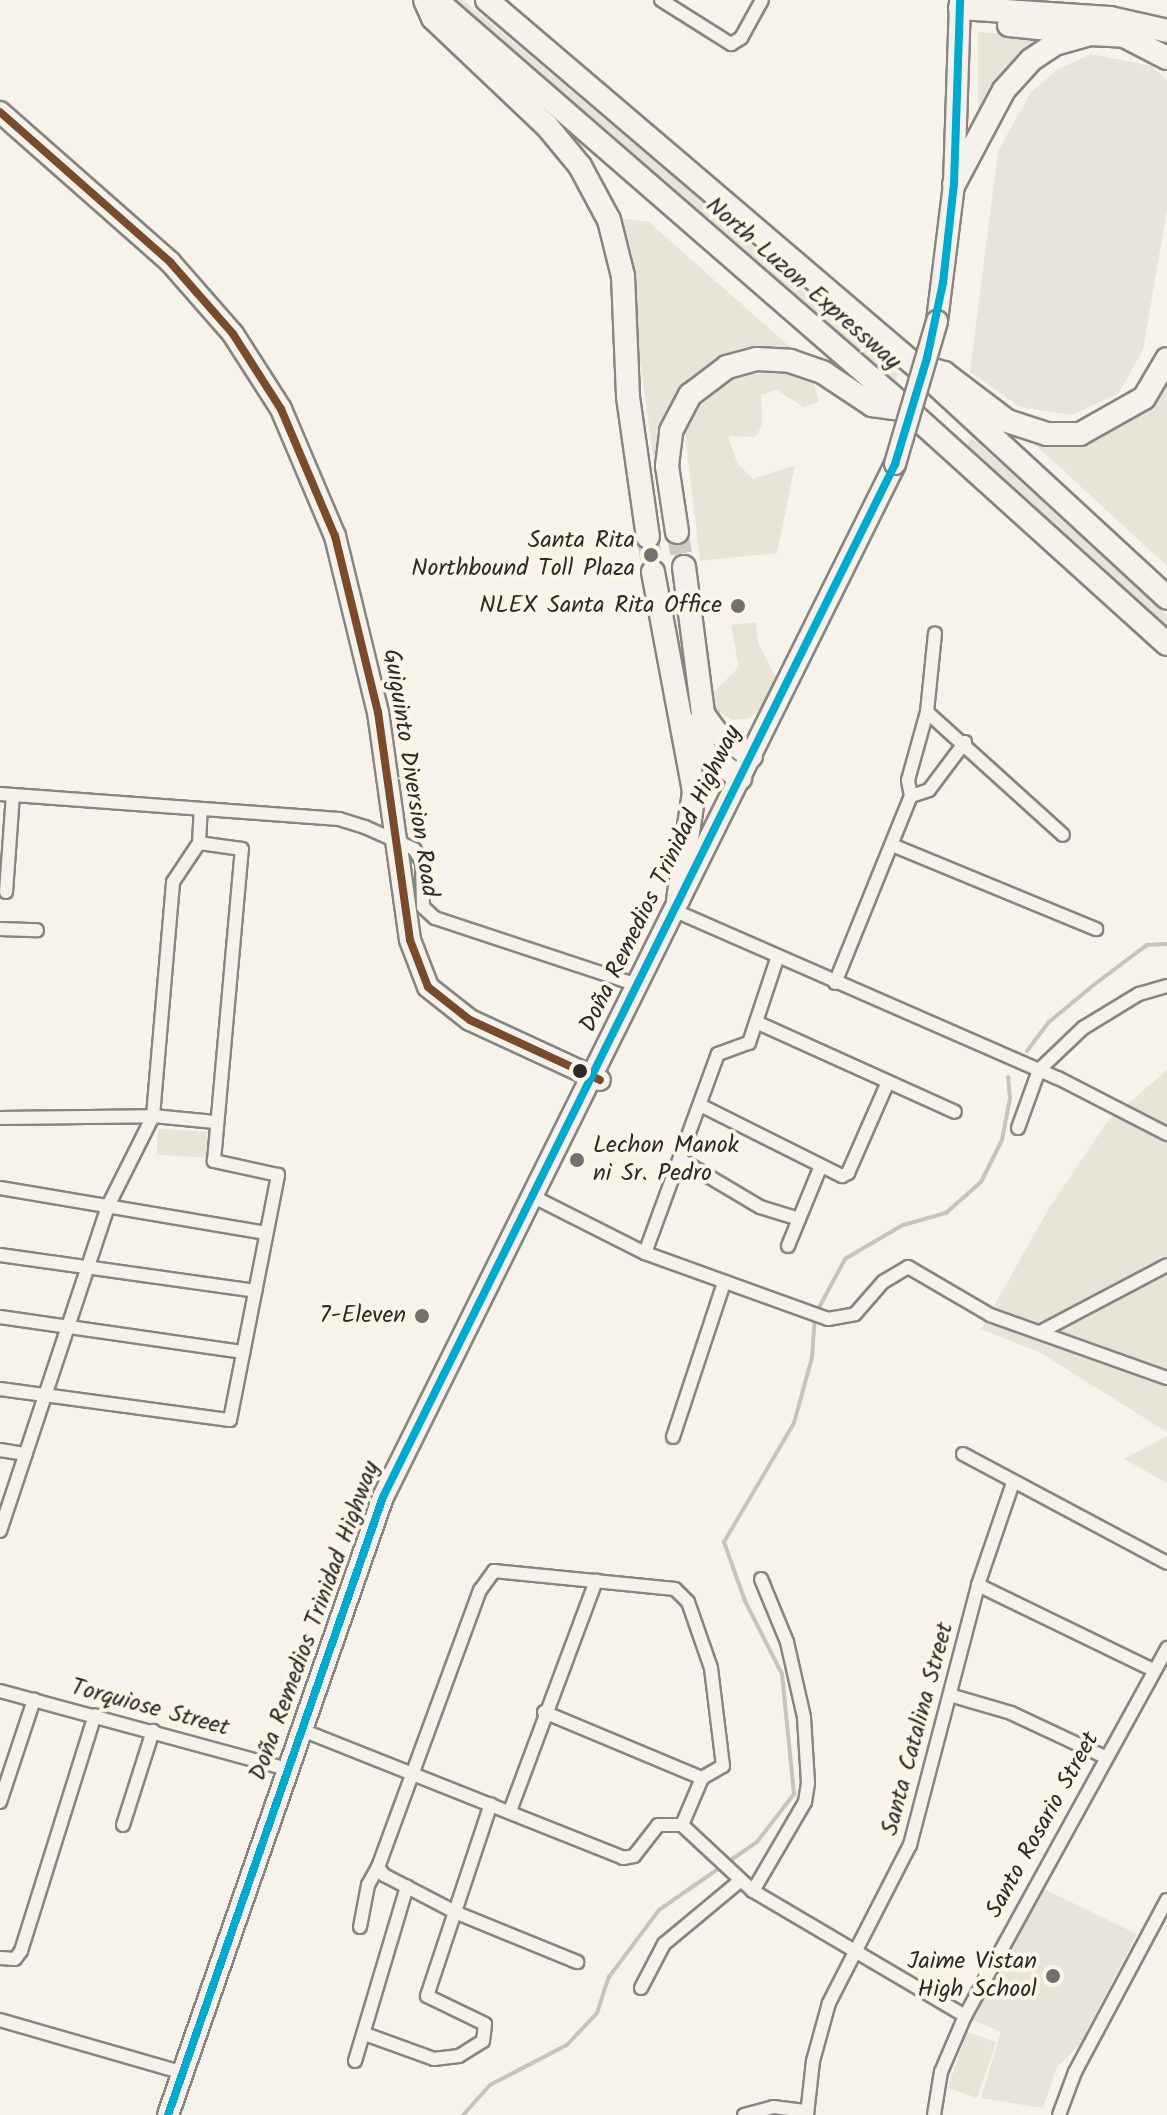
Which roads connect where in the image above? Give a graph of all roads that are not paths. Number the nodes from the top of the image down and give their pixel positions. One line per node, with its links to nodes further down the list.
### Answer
1 (425, 0): 16 (highway)
2 (436, 0): 14 (highway, North Luzon Expressway)
3 (487, 0): 13 (highway, North Luzon Expressway)
4 (661, 0): 5 (street)
5 (762, 0)
6 (960, 9): 7 (highway); 8 (highway); 11 (main road, Doña Remedios Trinidad Highway)
7 (1167, 31)
8 (1090, 34): 9 (highway); 11 (highway)
9 (1167, 58)
10 (0, 112): 31 (main road, Guiguinto Diversion Road)
11 (954, 184): 25 (main road, Doña Remedios Trinidad Highway, bridge)
12 (1167, 359): 13 (highway)
13 (916, 366): 19 (highway, North Luzon Expressway)
14 (908, 410): 15 (highway); 21 (highway, North Luzon Expressway)
15 (677, 532)
16 (648, 537)
17 (684, 567): 25 (highway)
18 (653, 572): 23 (highway)
19 (1167, 598)
20 (935, 633): 22 (street)
21 (1167, 644)
22 (927, 712): 24 (street); 28 (street)
23 (681, 717): 26 (highway); 35 (highway)
24 (965, 742): 28 (street); 30 (street)
25 (751, 756): 26 (main road, Doña Remedios Trinidad Highway)
26 (740, 778): 35 (main road, Doña Remedios Trinidad Highway)
27 (6, 795): 29 (street); 34 (street)
28 (911, 796): 33 (street)
29 (201, 809): 31 (street); 32 (street)
30 (1063, 835)
31 (394, 840): 41 (street); 45 (main road, Guiguinto Diversion Road)
32 (199, 843): 49 (street); 51 (street)
33 (892, 845): 37 (street); 40 (street)
34 (6, 892)
35 (676, 905): 39 (street); 41 (main road, Doña Remedios Trinidad Highway)
36 (0, 929): 38 (street)
37 (1096, 929)
38 (37, 930)
39 (777, 959): 40 (street); 43 (street)
40 (835, 983): 44 (street)
41 (638, 985): 57 (main road, Doña Remedios Trinidad Highway)
42 (1167, 986): 44 (street)
43 (756, 1022): 46 (street); 47 (street)
44 (1039, 1070): 52 (street); 53 (street)
45 (600, 1080)
46 (888, 1082): 48 (street); 55 (street)
47 (700, 1105): 54 (street); 55 (street)
48 (955, 1112)
49 (153, 1116): 50 (street); 51 (street); 58 (street)
50 (0, 1118)
51 (215, 1122): 60 (street)
52 (1018, 1128)
53 (1167, 1134)
54 (681, 1160): 59 (street); 62 (street)
55 (820, 1168): 59 (street)
56 (0, 1188): 58 (street)
57 (534, 1197): 62 (street); 92 (main road, Doña Remedios Trinidad Highway)
58 (108, 1206): 60 (street); 65 (street)
59 (799, 1219): 61 (street)
60 (266, 1233): 67 (street)
61 (788, 1246)
62 (645, 1253): 66 (street)
63 (0, 1255): 65 (street)
64 (1167, 1265): 70 (street)
65 (87, 1267): 67 (street); 69 (street)
66 (724, 1283): 70 (street); 75 (street)
67 (255, 1291): 71 (street)
68 (0, 1317): 69 (street)
69 (68, 1327): 71 (street); 74 (street)
70 (1042, 1331): 72 (street)
71 (243, 1352): 74 (street)
72 (1167, 1378)
73 (0, 1389): 74 (street)
74 (46, 1396): 77 (street)
75 (673, 1437)
76 (0, 1450): 77 (street)
77 (26, 1454): 80 (street)
78 (963, 1454): 79 (street)
79 (1013, 1483): 81 (street); 84 (street, Santa Catalina Street)
80 (0, 1527)
81 (1167, 1563)
82 (761, 1579): 106 (street)
83 (596, 1581): 90 (street); 96 (street); 97 (street)
84 (978, 1585): 86 (street); 88 (street, Santa Catalina Street)
85 (1167, 1648): 86 (street, Santo Rosario Street)
86 (1153, 1670): 94 (street, Santo Rosario Street)
87 (0, 1691): 89 (street, Torquiose Street)
88 (953, 1696): 94 (street); 110 (street, Santa Catalina Street)
89 (34, 1700): 91 (street, Torquiose Street); 98 (street)
90 (544, 1712): 97 (street); 100 (street)
91 (95, 1715): 93 (street, Torquiose Street); 111 (street)
92 (302, 1730): 95 (main road, Doña Remedios Trinidad Highway); 96 (street)
93 (153, 1731): 95 (street, Torquiose Street); 101 (street)
94 (1105, 1757): 114 (street, Santo Rosario Street)
95 (288, 1769): 118 (main road, Doña Remedios Trinidad Highway)
96 (415, 1772): 99 (street); 103 (street)
97 (702, 1778): 102 (street)
98 (0, 1802)
99 (491, 1804): 100 (street); 108 (street)
100 (510, 1811): 102 (street)
101 (123, 1825)
102 (682, 1825): 104 (street)
103 (378, 1867): 105 (street); 109 (street)
104 (738, 1879): 106 (street); 113 (street)
105 (407, 1887): 108 (street); 116 (street)
106 (753, 1891): 110 (street)
107 (1167, 1900): 123 (street)
108 (457, 1913): 112 (street); 116 (street)
109 (360, 1927)
110 (857, 1949): 114 (street); 119 (street, Santa Catalina Street)
111 (0, 1958)
112 (577, 1962)
113 (641, 1988)
114 (965, 2016): 122 (street, Santo Rosario Street)
115 (0, 2020): 118 (street)
116 (365, 2034): 117 (street)
117 (355, 2061)
118 (184, 2073): 120 (main road, Doña Remedios Trinidad Highway)
119 (807, 2113): 121 (street)
120 (168, 2115)
121 (744, 2115)
122 (934, 2115)
123 (1059, 2115)

